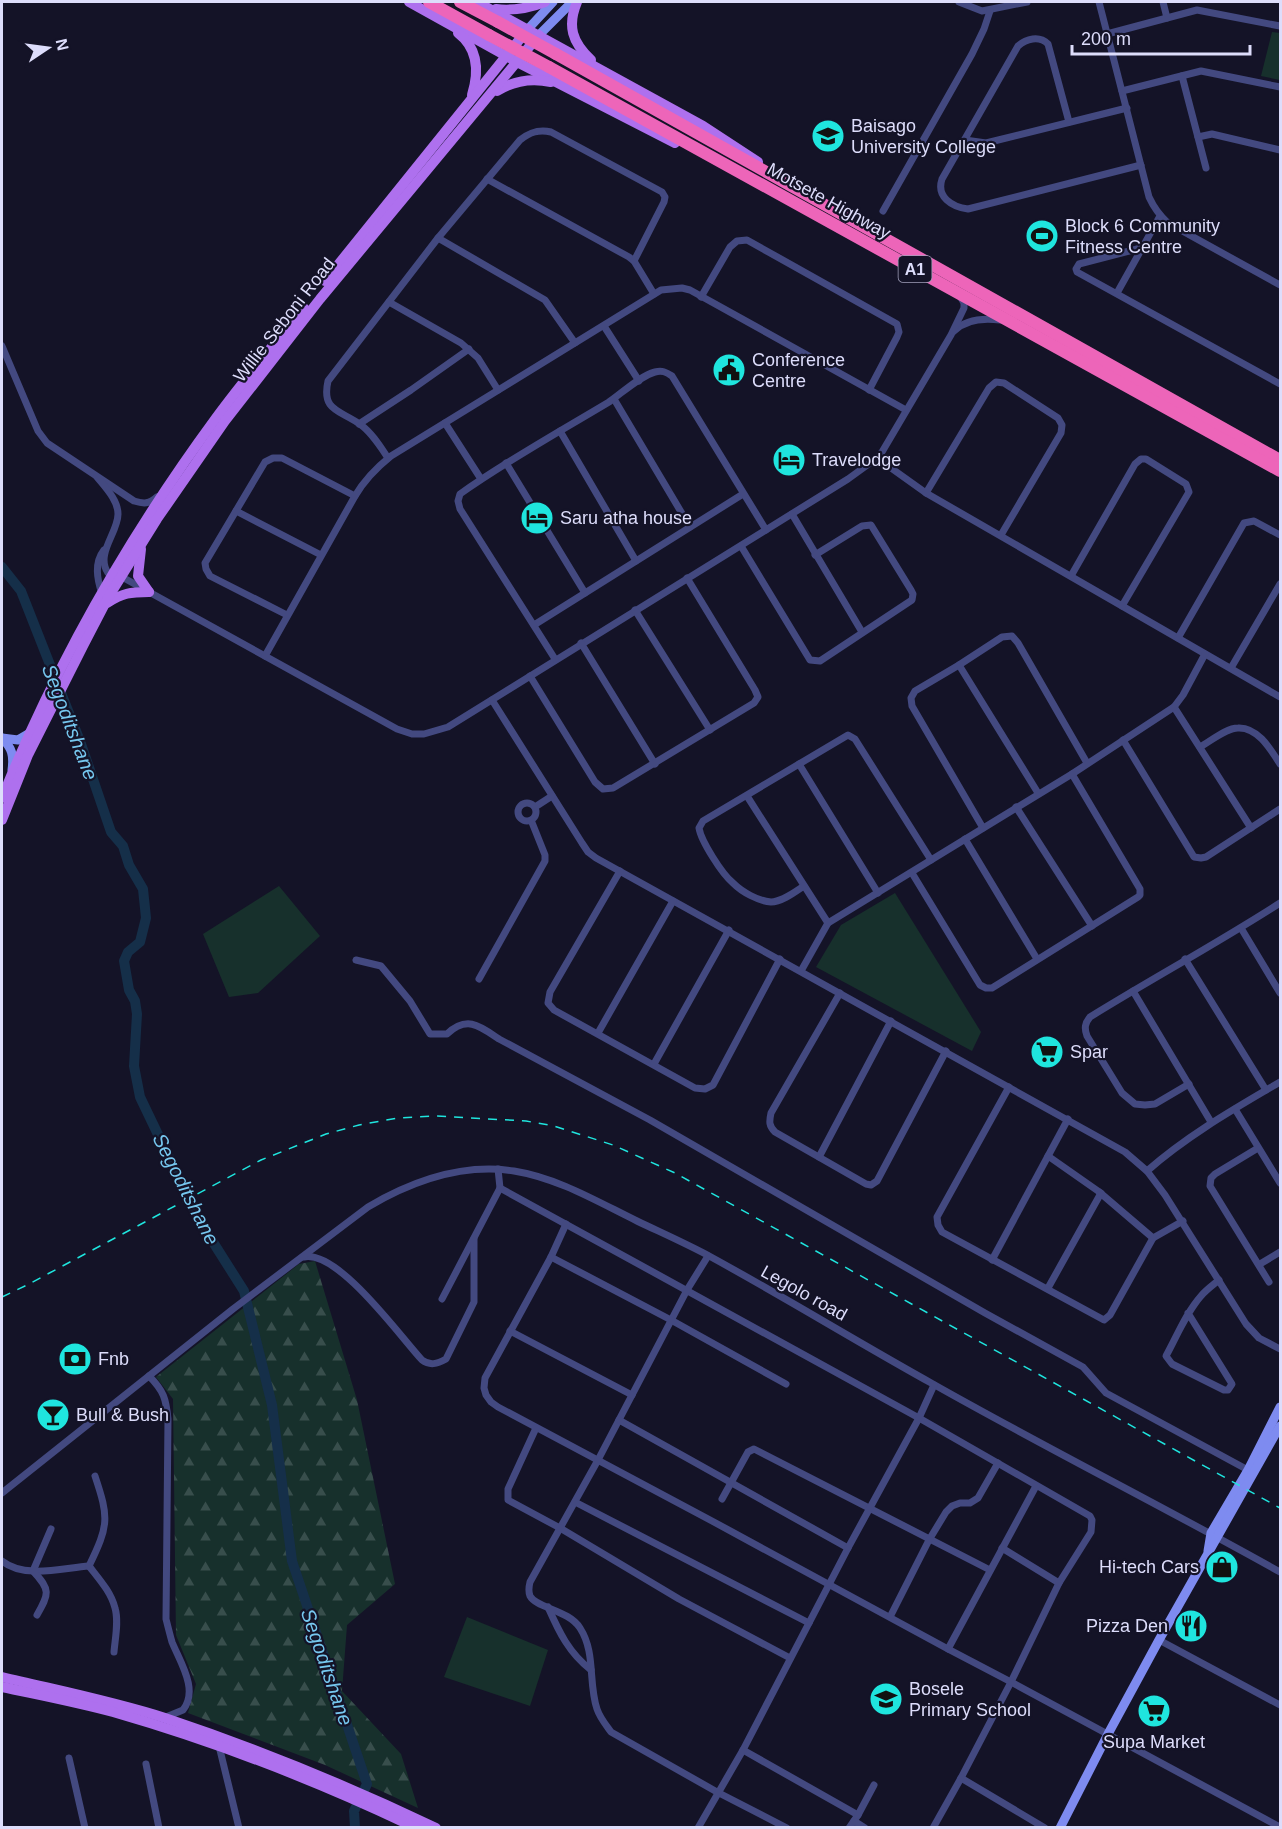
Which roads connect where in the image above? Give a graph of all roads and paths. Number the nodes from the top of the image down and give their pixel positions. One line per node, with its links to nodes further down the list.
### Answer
1 (409, 2): 16 (main road)
2 (429, 2): 37 (highway, Motsete Highway / A1, bridge)
3 (460, 2): 39 (highway, Motsete Highway / A1, bridge)
4 (477, 2): 13 (main road)
5 (545, 2): 13 (main road)
6 (552, 2): 18 (main road)
7 (572, 2): 20 (main road)
8 (578, 2): 23 (main road)
9 (959, 2): 14 (street)
10 (1027, 2): 14 (street)
11 (1099, 2): 19 (street)
12 (1163, 2): 15 (street)
13 (489, 8): 18 (main road)
14 (990, 11): 40 (street)
15 (1167, 18): 17 (street); 19 (street)
16 (442, 20): 21 (main road); 29 (main road)
17 (1281, 26)
18 (528, 29): 20 (main road); 21 (main road, Willie Seboni Road)
19 (1107, 34): 27 (street)
20 (539, 35): 22 (main road, Willie Seboni Road); 23 (main road)
21 (507, 56): 22 (main road); 29 (main road, Willie Seboni Road)
22 (518, 62): 25 (main road); 28 (main road, Willie Seboni Road)
23 (600, 68): 39 (main road)
24 (1182, 76): 26 (street); 27 (street); 32 (street)
25 (560, 84): 28 (main road); 37 (main road)
26 (1281, 87)
27 (1122, 92): 30 (street)
28 (489, 96): 83 (main road, Willie Seboni Road)
29 (469, 103): 73 (main road, Willie Seboni Road)
30 (1127, 108): 31 (street); 35 (street)
31 (1069, 122): 33 (street); 33 (street)
32 (1198, 137): 34 (street); 36 (street)
33 (965, 140): 35 (street)
34 (1281, 150)
35 (1141, 165): 41 (street)
36 (1206, 168)
37 (743, 174): 46 (highway, Motsete Highway / A1)
38 (487, 179): 42 (street); 44 (street); 44 (street)
39 (825, 204): 68 (highway, Motsete Highway / A1)
40 (883, 211)
41 (1160, 216): 43 (street); 45 (street)
42 (438, 238): 50 (street); 54 (street)
43 (1141, 248): 47 (street); 47 (street)
44 (634, 261): 48 (street)
45 (1281, 285)
46 (958, 292): 51 (highway, Motsete Highway / A1); 53 (street)
47 (1117, 293): 58 (street)
48 (654, 294): 49 (street); 52 (street)
49 (701, 297): 60 (street); 60 (street)
50 (389, 302): 56 (street); 63 (street)
51 (1008, 321): 53 (street); 70 (highway, Motsete Highway / A1)
52 (604, 326): 54 (street); 57 (street)
53 (951, 335): 62 (street)
54 (575, 343): 59 (street)
55 (2, 346): 71 (street)
56 (468, 349): 59 (street); 63 (street)
57 (639, 381): 61 (street); 75 (street)
58 (1281, 384)
59 (498, 390): 64 (street)
60 (869, 390): 62 (street)
61 (614, 399): 65 (street); 79 (street)
62 (906, 411): 67 (street)
63 (359, 423): 66 (street)
64 (445, 423): 66 (street); 72 (street)
65 (560, 431): 69 (street); 88 (street)
66 (388, 458): 76 (street)
67 (877, 458): 74 (street); 78 (street)
68 (1281, 460)
69 (506, 463): 72 (street); 94 (street)
70 (1281, 471)
71 (97, 477): 73 (street); 85 (street)
72 (481, 479): 99 (street)
73 (166, 490): 89 (main road, Willie Seboni Road)
74 (926, 493): 81 (street); 81 (street)
75 (743, 494): 79 (street); 80 (street)
76 (355, 496): 77 (street); 86 (street)
77 (236, 511): 86 (street); 98 (street)
78 (792, 514): 80 (street); 87 (street)
79 (690, 527): 88 (street)
80 (766, 530): 84 (street)
81 (1001, 535): 90 (street)
82 (1281, 535): 101 (street)
83 (142, 543): 89 (main road, Willie Seboni Road); 93 (main road)
84 (741, 546): 91 (street); 100 (street)
85 (106, 548): 89 (street); 95 (street)
86 (321, 555): 98 (street)
87 (815, 555): 100 (street); 100 (street)
88 (636, 561): 94 (street)
89 (117, 576): 93 (street); 95 (main road, Willie Seboni Road)
90 (1071, 576): 96 (street); 96 (street)
91 (687, 579): 97 (street); 113 (street)
92 (1281, 584): 107 (street)
93 (149, 592): 95 (main road); 104 (street)
94 (585, 593): 99 (street)
95 (103, 599): 112 (main road, Willie Seboni Road)
96 (1122, 606): 101 (street)
97 (635, 610): 102 (street); 113 (street)
98 (287, 615): 104 (street)
99 (534, 625): 105 (street)
100 (862, 632)
101 (1178, 638): 103 (street)
102 (582, 643): 105 (street); 119 (street)
103 (1205, 654): 107 (street); 111 (street)
104 (265, 656): 110 (street)
105 (555, 659): 108 (street)
106 (959, 665): 118 (street); 124 (street); 133 (street)
107 (1231, 668): 109 (street)
108 (530, 676): 110 (street); 119 (street)
109 (1281, 698)
110 (492, 700): 125 (street)
111 (1174, 707): 116 (street); 117 (street)
112 (44, 714): 114 (main road); 131 (main road)
113 (710, 730): 119 (street)
114 (31, 732): 115 (main road); 123 (main road)
115 (2, 738): 123 (main road)
116 (1123, 741): 118 (street); 134 (street)
117 (1200, 747): 121 (street); 134 (street)
118 (1087, 763): 122 (street)
119 (655, 764)
120 (799, 764): 126 (street); 136 (street); 140 (street)
121 (1281, 764)
122 (1072, 774): 124 (street); 144 (street)
123 (11, 775): 127 (main road)
124 (1038, 793): 129 (street)
125 (552, 796): 128 (street); 137 (street)
126 (747, 796): 139 (street); 139 (street)
127 (2, 798)
128 (535, 807): 132 (street); 132 (street)
129 (1016, 807): 133 (street); 144 (street)
130 (1281, 808): 134 (street)
131 (2, 820)
132 (531, 820): 152 (street)
133 (982, 828): 135 (street)
134 (1251, 828)
135 (965, 839): 136 (street); 148 (street)
136 (931, 860): 138 (street)
137 (620, 872): 141 (street); 157 (street)
138 (912, 873): 140 (street); 148 (street)
139 (804, 886): 143 (street)
140 (878, 893): 143 (street)
141 (673, 901): 146 (street); 157 (street)
142 (1281, 903): 145 (street)
143 (828, 923): 151 (street)
144 (1092, 926): 148 (street)
145 (1241, 928): 149 (street); 155 (street)
146 (729, 930): 147 (street); 159 (street)
147 (780, 959): 151 (street); 159 (street)
148 (1037, 959)
149 (1185, 959): 153 (street); 163 (street)
150 (356, 960): 205 (street)
151 (801, 971): 154 (street)
152 (479, 979)
153 (1133, 991): 161 (street); 161 (street)
154 (840, 993): 156 (street); 168 (street)
155 (1281, 993)
156 (891, 1021): 158 (street); 168 (street)
157 (598, 1033): 159 (street)
158 (945, 1051): 162 (street); 168 (street)
159 (654, 1064)
160 (1281, 1082): 163 (street)
161 (1189, 1084): 166 (street)
162 (1010, 1088): 165 (street); 183 (street)
163 (1266, 1090): 164 (street)
164 (1235, 1109): 166 (street); 167 (street)
165 (1068, 1119): 169 (street); 171 (street)
166 (1211, 1122): 171 (street)
167 (1257, 1148): 172 (street); 184 (street)
168 (819, 1156)
169 (1048, 1156): 174 (street); 183 (street)
170 (498, 1169): 173 (street); 180 (street, Legolo road); 181 (street, Legolo road)
171 (1148, 1171): 175 (street)
172 (1281, 1183)
173 (500, 1188): 176 (street); 178 (street)
174 (1101, 1193): 177 (street); 187 (street)
175 (1183, 1221): 177 (street); 185 (street)
176 (566, 1224): 182 (street); 188 (street)
177 (1153, 1238): 187 (street)
178 (474, 1239): 181 (street); 189 (street)
179 (1281, 1252): 184 (street)
180 (708, 1256): 188 (street); 196 (street, Legolo road)
181 (302, 1257): 194 (street, Legolo road)
182 (551, 1257): 191 (street); 192 (street)
183 (992, 1260): 187 (street)
184 (1260, 1264): 186 (street)
185 (1220, 1280): 190 (street); 193 (street)
186 (1269, 1282)
187 (1048, 1288)
188 (687, 1290): 191 (street); 199 (street)
189 (442, 1299)
190 (1188, 1313): 190 (street)
191 (671, 1320): 195 (street); 197 (street)
192 (510, 1331): 197 (street); 202 (street)
193 (1281, 1350)
194 (150, 1376): 209 (street, Legolo road); 239 (street)
195 (786, 1384)
196 (934, 1384): 199 (street); 215 (street, Legolo road)
197 (632, 1395): 200 (street)
198 (1281, 1407): 205 (main road)
199 (920, 1418): 204 (street); 212 (street)
200 (619, 1420): 203 (street); 207 (street)
201 (1281, 1426): 215 (main road)
202 (536, 1428): 203 (street); 213 (street)
203 (598, 1460): 211 (street); 225 (street)
204 (998, 1463): 208 (street); 216 (street)
205 (1248, 1470): 215 (main road)
206 (95, 1476): 220 (street)
207 (731, 1482): 210 (street); 212 (street); 217 (street)
208 (1036, 1486): 218 (street); 224 (street)
209 (2, 1493)
210 (722, 1499)
211 (575, 1502): 213 (street); 229 (street)
212 (870, 1510): 216 (street); 217 (street)
213 (560, 1528): 226 (street); 233 (street)
214 (51, 1529): 222 (street)
215 (1215, 1535): 223 (street, Legolo road); 230 (main road)
216 (929, 1540): 221 (street); 228 (street)
217 (848, 1548): 225 (street)
218 (1002, 1548): 221 (street); 224 (street)
219 (2, 1561): 222 (street)
220 (89, 1566): 222 (street); 232 (street)
221 (990, 1570): 231 (street)
222 (33, 1571): 227 (street)
223 (1281, 1572)
224 (1059, 1583): 236 (street)
225 (830, 1585): 228 (street); 229 (street)
226 (548, 1607): 234 (street); 234 (street)
227 (37, 1615)
228 (891, 1617): 231 (street)
229 (809, 1623): 233 (street)
230 (1159, 1640): 238 (street); 240 (main road)
231 (948, 1649): 236 (street)
232 (114, 1652)
233 (790, 1658): 242 (street)
234 (591, 1670): 247 (street)
235 (2, 1677): 239 (main road)
236 (1011, 1682): 240 (street); 245 (street)
237 (2, 1687): 241 (main road)
238 (1281, 1705)
239 (163, 1718): 248 (main road)
240 (1108, 1734): 262 (main road); 263 (street)
241 (219, 1746): 248 (main road); 254 (street)
242 (743, 1749): 247 (street); 250 (street)
243 (69, 1758): 252 (street)
244 (146, 1764): 253 (street)
245 (961, 1778): 260 (street); 261 (street)
246 (874, 1785): 250 (street)
247 (717, 1792): 251 (street); 257 (street)
248 (357, 1795): 249 (main road)
249 (405, 1818): 255 (main road); 256 (main road)
250 (854, 1821): 259 (street)
251 (776, 1825): 258 (street)
252 (85, 1827)
253 (159, 1827)
254 (239, 1827)
255 (416, 1827)
256 (436, 1827)
257 (698, 1827)
258 (787, 1827)
259 (865, 1827)
260 (933, 1827)
261 (1045, 1827)
262 (1060, 1827)
263 (1281, 1827)

